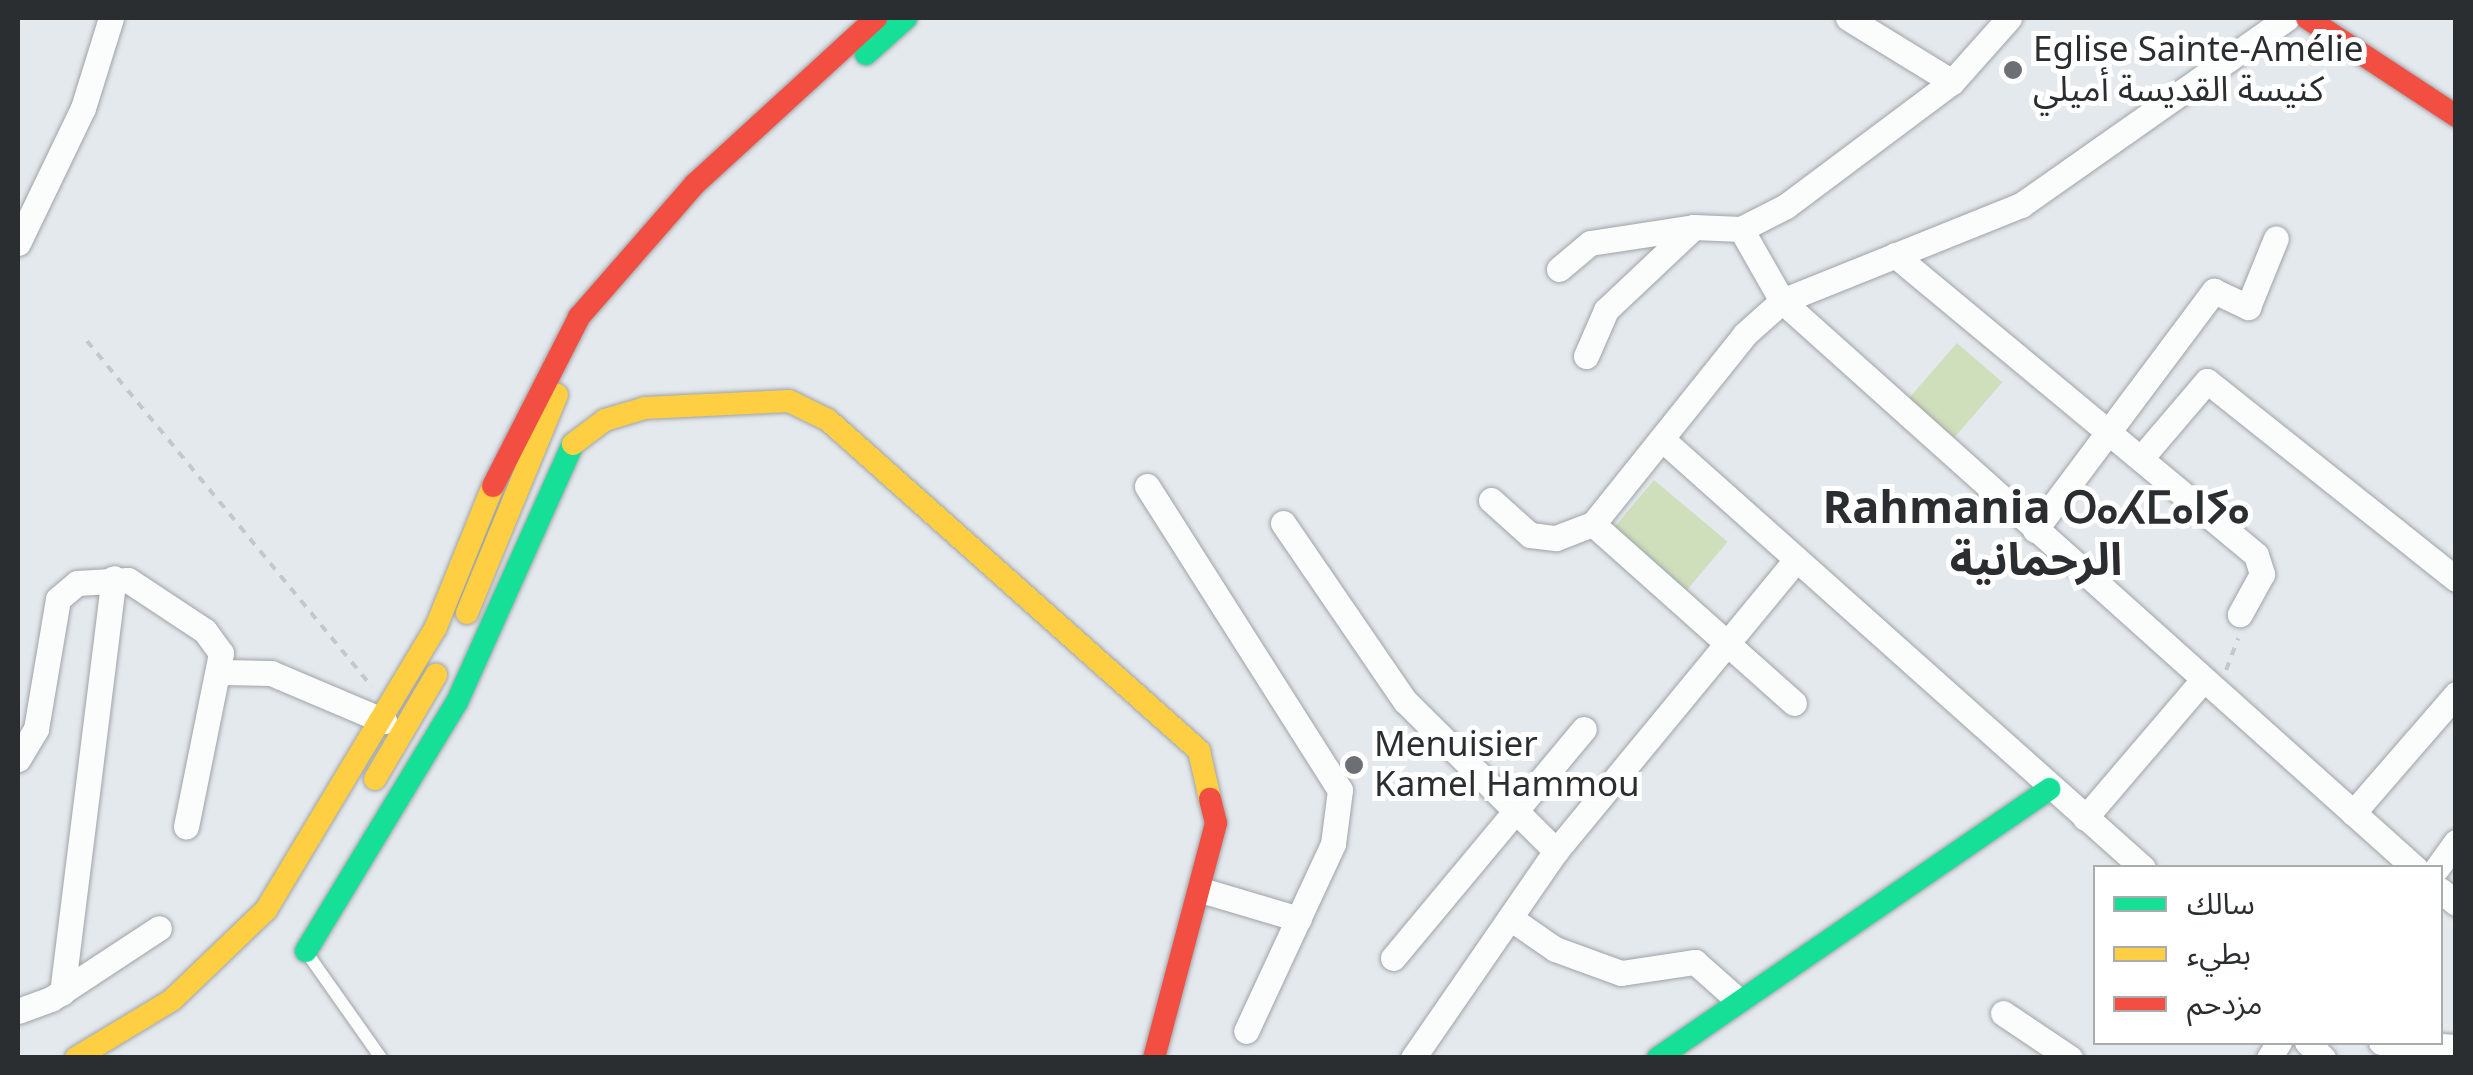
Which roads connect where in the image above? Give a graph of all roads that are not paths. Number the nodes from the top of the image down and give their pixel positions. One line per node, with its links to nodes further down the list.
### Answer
1 (111, 18): 13 (street)
2 (876, 18): 18 (main road)
3 (906, 18): 18 (main road)
4 (1848, 18): 8 (street)
5 (2009, 18): 8 (street)
6 (2287, 18): 14 (street)
7 (2307, 18): 9 (main road)
8 (1952, 82): 11 (street)
9 (2456, 116)
10 (1694, 227): 11 (street); 15 (street); 17 (street)
11 (1741, 228): 16 (street)
12 (2276, 238): 19 (street)
13 (18, 243)
14 (1894, 256): 16 (street); 19 (street)
15 (1559, 269)
16 (1782, 301): 20 (street); 27 (street)
17 (1586, 356)
18 (530, 424): 21 (main road); 37 (main road); 64 (main road)
19 (2111, 428): 22 (street); 27 (street)
20 (1663, 440): 26 (street); 28 (street)
21 (572, 446): 50 (main road); 54 (main road)
22 (2142, 458): 30 (street); 31 (street)
23 (1146, 486): 51 (street)
24 (1490, 500): 26 (street)
25 (1283, 523): 41 (street)
26 (1593, 524): 32 (street)
27 (2036, 530): 34 (street)
28 (1794, 562): 32 (street); 40 (street)
29 (114, 578): 33 (street); 39 (street); 56 (street)
30 (2456, 579)
31 (2240, 614)
32 (1728, 645): 36 (street); 46 (street)
33 (223, 672): 37 (street); 44 (street)
34 (2207, 686): 42 (street); 43 (street)
35 (2456, 694): 42 (street)
36 (1794, 703)
37 (387, 715): 63 (main road)
38 (1584, 729): 41 (street)
39 (18, 759)
40 (2049, 788): 43 (street); 57 (main road)
41 (1508, 810): 46 (street); 55 (street)
42 (2353, 812): 48 (street)
43 (2085, 818): 47 (street)
44 (186, 826)
45 (2456, 842): 49 (street)
46 (1556, 851): 52 (street)
47 (2140, 865)
48 (2413, 865)
49 (2439, 865)
50 (1201, 890): 51 (street); 66 (main road)
51 (1299, 918): 60 (street)
52 (1510, 918): 57 (street); 67 (street)
53 (159, 928): 56 (street)
54 (306, 951): 65 (lane)
55 (1393, 958)
56 (62, 993): 58 (street)
57 (1738, 1000): 68 (main road)
58 (18, 1011)
59 (2003, 1014): 69 (street)
60 (1246, 1031)
61 (2426, 1045): 62 (street)
62 (2456, 1047)
63 (76, 1058)
64 (118, 1058)
65 (380, 1058)
66 (1154, 1058)
67 (1413, 1058)
68 (1658, 1058)
69 (2070, 1058)

